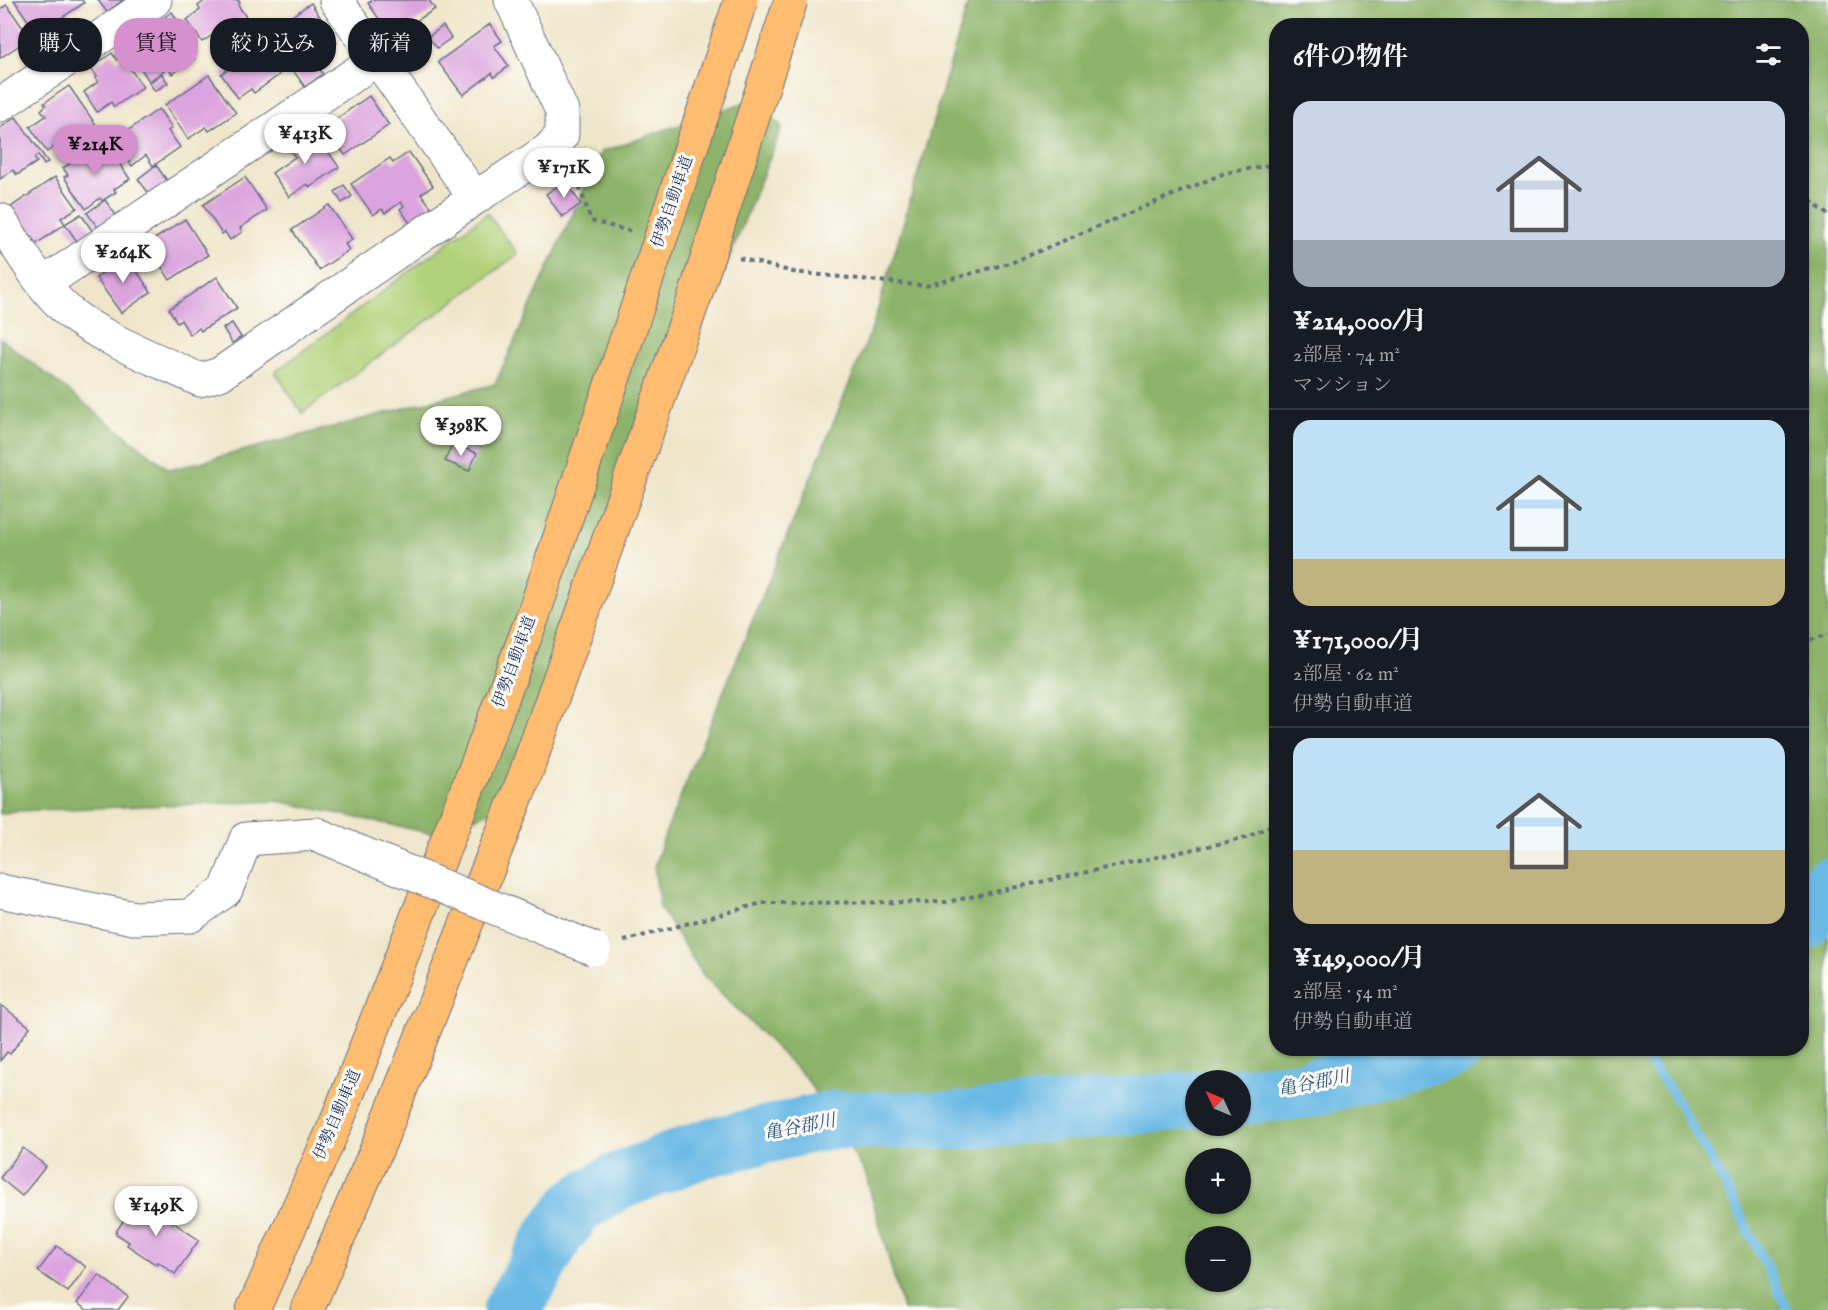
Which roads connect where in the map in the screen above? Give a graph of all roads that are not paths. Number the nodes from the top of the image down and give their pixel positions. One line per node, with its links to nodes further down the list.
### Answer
1 (155, 0): 9 (street)
2 (336, 0): 6 (street)
3 (511, 0): 10 (street)
4 (741, 0): 15 (highway, 伊勢自動車道, bridge)
5 (791, 0): 16 (highway, bridge)
6 (349, 18)
7 (358, 72): 12 (street)
8 (386, 72): 10 (street)
9 (0, 105)
10 (475, 198): 12 (street)
11 (0, 220): 12 (street)
12 (43, 284)
13 (0, 891): 14 (street, bridge)
14 (594, 949)
15 (253, 1310)
16 (307, 1310)

